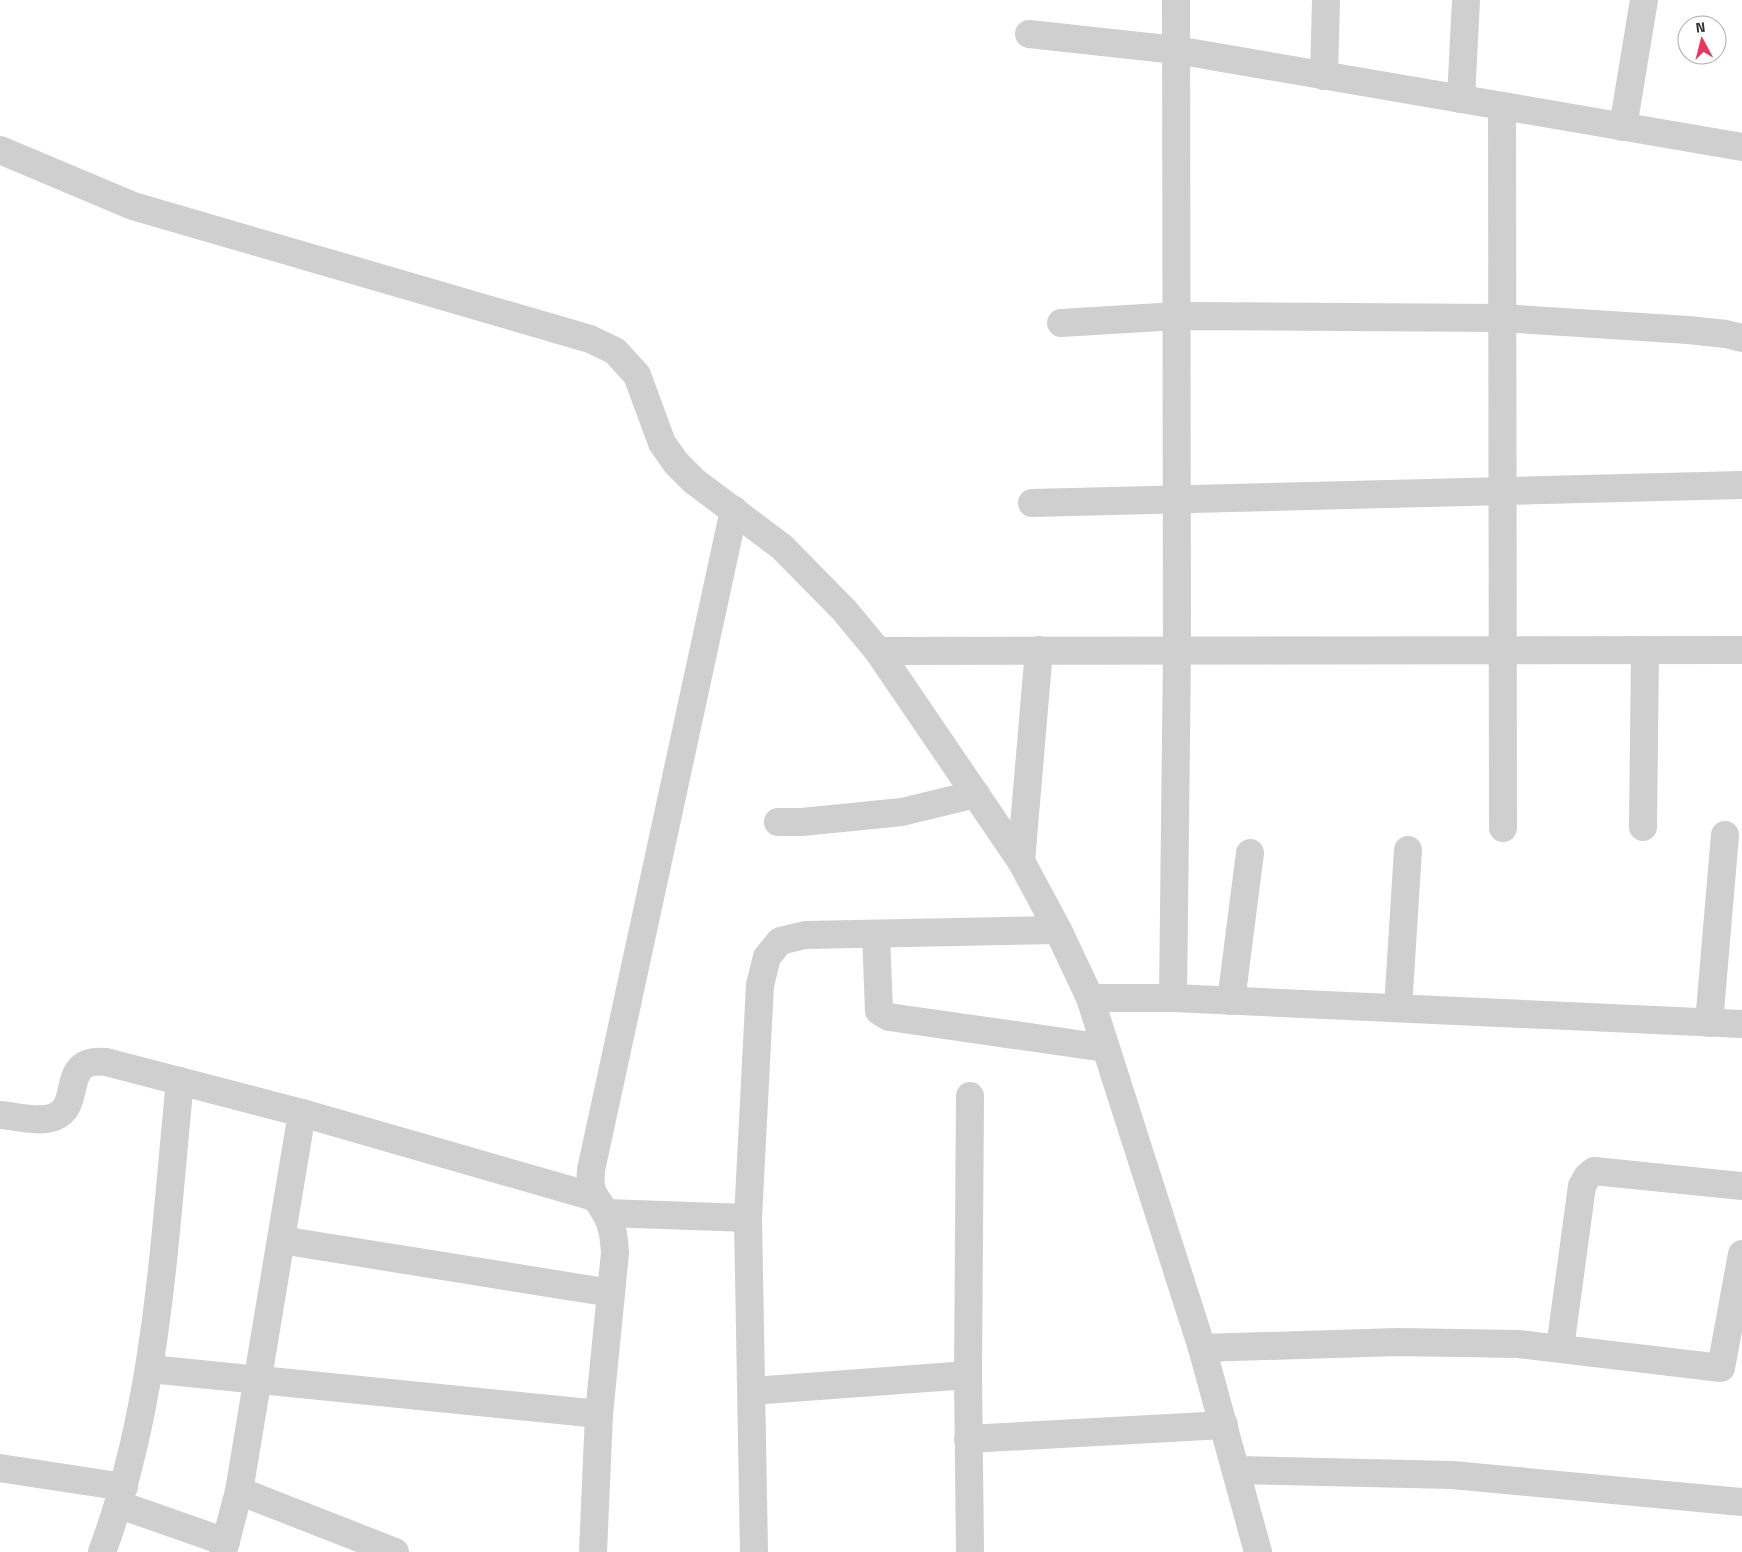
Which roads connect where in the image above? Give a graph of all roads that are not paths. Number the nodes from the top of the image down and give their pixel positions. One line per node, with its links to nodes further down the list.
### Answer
1 (1176, 0): 6 (street)
2 (1326, 0): 7 (street)
3 (1466, 0): 8 (street)
4 (1644, 0): 10 (street)
5 (1029, 34): 6 (street)
6 (1176, 50): 7 (street); 13 (street)
7 (1324, 76): 8 (street)
8 (1462, 99): 9 (street)
9 (1502, 106): 10 (street); 14 (street)
10 (1623, 127): 11 (street)
11 (1742, 147)
12 (0, 150): 21 (street)
13 (1176, 316): 14 (street); 15 (street); 19 (street)
14 (1502, 318): 16 (street); 18 (street)
15 (1061, 323)
16 (1742, 338)
17 (1742, 485): 18 (street)
18 (1502, 491): 19 (street); 24 (street)
19 (1177, 499): 20 (street); 23 (street)
20 (1032, 503)
21 (734, 510): 27 (street); 50 (street)
22 (1039, 650): 23 (street); 27 (street); 35 (street)
23 (1177, 650): 24 (street); 39 (street)
24 (1502, 650): 25 (street); 31 (street)
25 (1645, 650): 26 (street); 30 (street)
26 (1742, 650)
27 (878, 651): 28 (street)
28 (976, 794): 29 (street); 35 (street)
29 (778, 822)
30 (1643, 827)
31 (1503, 828)
32 (1725, 835): 42 (street)
33 (1408, 850): 41 (street)
34 (1250, 854): 40 (street)
35 (1021, 861): 36 (street)
36 (1058, 930): 37 (street); 38 (street)
37 (876, 934): 44 (street); 51 (street)
38 (1090, 998): 39 (street); 44 (street)
39 (1173, 998): 40 (street)
40 (1231, 1000): 41 (street)
41 (1398, 1008): 42 (street)
42 (1709, 1023): 43 (street)
43 (1742, 1024)
44 (1105, 1048): 55 (street)
45 (180, 1081): 47 (street); 48 (street); 57 (street)
46 (970, 1096): 59 (street)
47 (302, 1113): 50 (street); 52 (street)
48 (0, 1115)
49 (1742, 1186): 56 (street)
50 (600, 1205): 51 (street); 54 (street)
51 (748, 1218): 61 (street)
52 (281, 1240): 54 (street); 60 (street)
53 (1742, 1254): 58 (street)
54 (610, 1293): 62 (street)
55 (1202, 1348): 56 (street); 63 (street)
56 (1560, 1348): 58 (street)
57 (150, 1370): 60 (street); 68 (street)
58 (1731, 1370)
59 (968, 1375): 61 (street); 64 (street)
60 (258, 1380): 62 (street); 67 (street)
61 (752, 1391): 74 (street)
62 (599, 1414): 73 (street)
63 (1224, 1425): 64 (street); 66 (street)
64 (968, 1439): 75 (street)
65 (0, 1468): 68 (street)
66 (1236, 1470): 69 (street); 76 (street)
67 (239, 1491): 70 (street); 72 (street)
68 (122, 1496): 70 (street); 71 (street)
69 (1742, 1502)
70 (224, 1547)
71 (102, 1552)
72 (395, 1552)
73 (593, 1552)
74 (754, 1552)
75 (970, 1552)
76 (1258, 1552)

